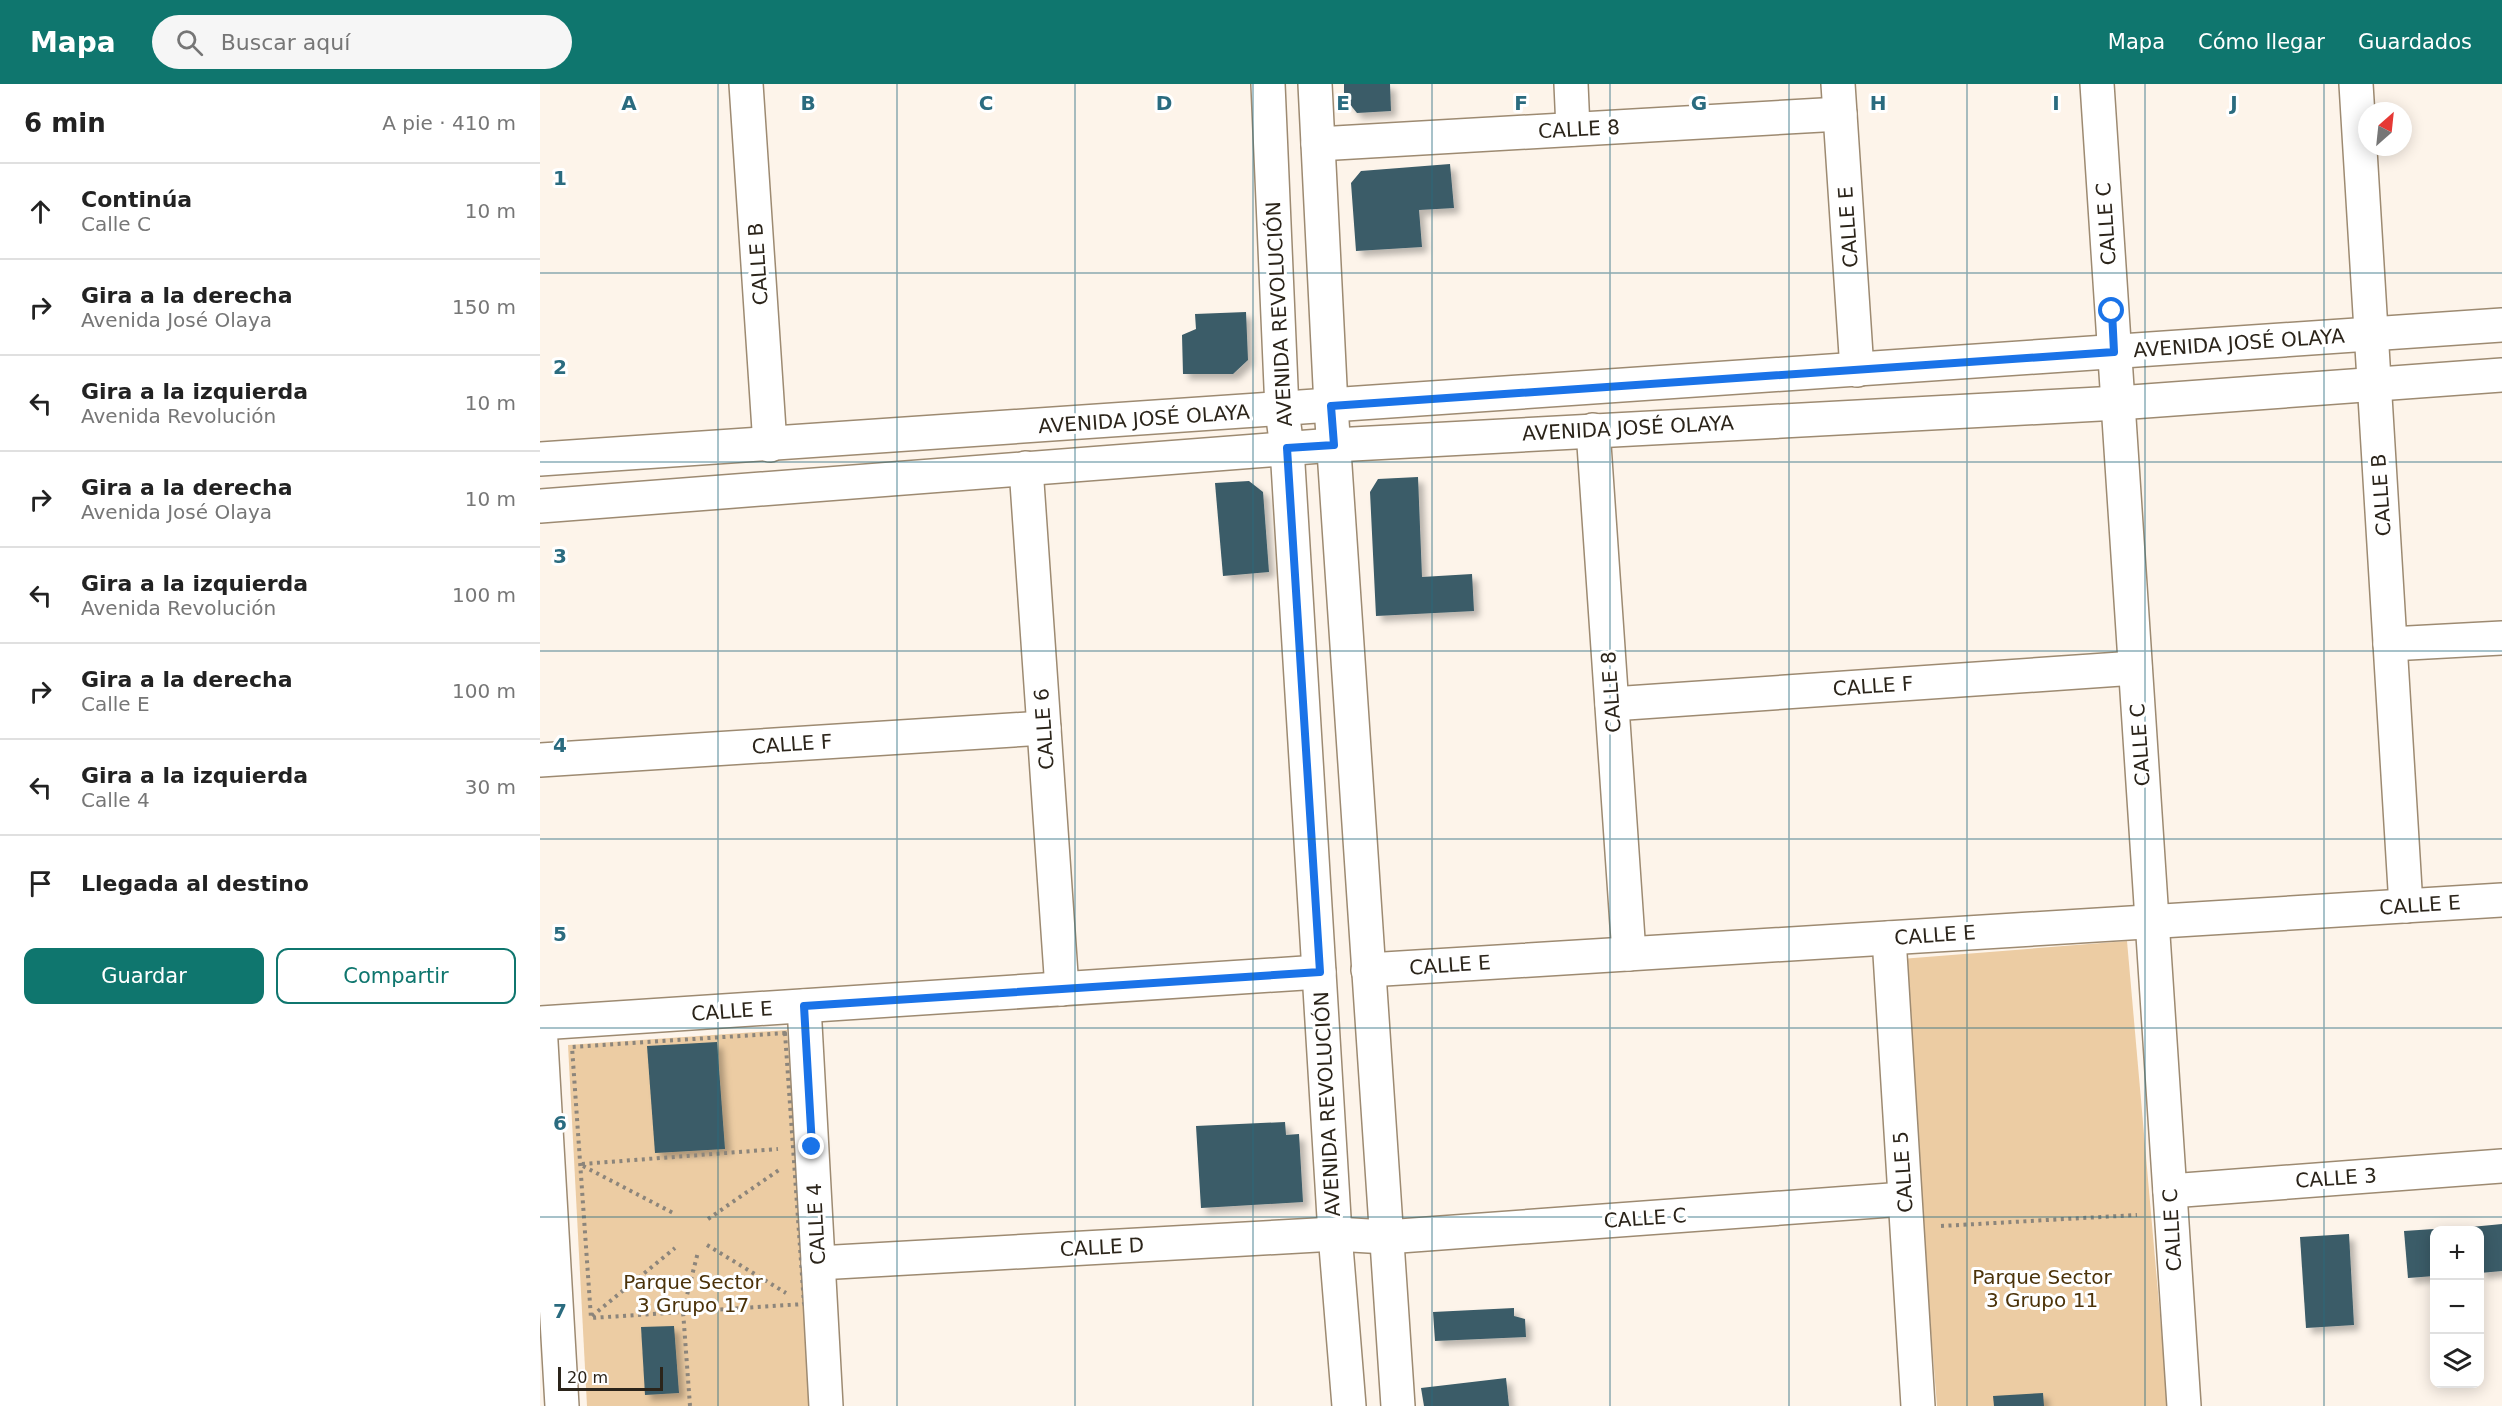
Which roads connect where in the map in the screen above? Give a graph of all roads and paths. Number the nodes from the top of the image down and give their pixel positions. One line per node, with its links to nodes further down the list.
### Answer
1 (746, 84): 20 (street, CALLE B)
2 (1268, 84): 18 (street, AVENIDA REVOLUCIÓN)
3 (1315, 84): 9 (street)
4 (1571, 84): 8 (street)
5 (2097, 84): 12 (street, CALLE C)
6 (2356, 84): 11 (street, CALLE B)
7 (1839, 99): 8 (street, CALLE 8); 13 (street, CALLE E)
8 (1573, 129): 9 (street, CALLE 8)
9 (1318, 144): 17 (street)
10 (2502, 325): 11 (street, AVENIDA JOSÉ OLAYA)
11 (2371, 334): 12 (street, AVENIDA JOSÉ OLAYA); 15 (street, CALLE B)
12 (2114, 352): 13 (street, AVENIDA JOSÉ OLAYA); 16 (street, CALLE C)
13 (1857, 370): 17 (street, AVENIDA JOSÉ OLAYA)
14 (2502, 375): 15 (street, AVENIDA JOSÉ OLAYA)
15 (2374, 384): 16 (street, AVENIDA JOSÉ OLAYA); 27 (street, CALLE B)
16 (2118, 403): 19 (street, AVENIDA JOSÉ OLAYA); 28 (street, CALLE C)
17 (1331, 406): 18 (street, AVENIDA JOSÉ OLAYA); 21 (street)
18 (1282, 410): 20 (street, AVENIDA JOSÉ OLAYA); 22 (street, AVENIDA REVOLUCIÓN)
19 (1593, 430): 21 (street, AVENIDA JOSÉ OLAYA); 29 (street, CALLE 8)
20 (770, 445): 23 (street, AVENIDA JOSÉ OLAYA)
21 (1334, 445): 22 (street, AVENIDA JOSÉ OLAYA); 37 (street)
22 (1287, 448): 24 (street, AVENIDA JOSÉ OLAYA); 38 (street, AVENIDA REVOLUCIÓN)
23 (540, 459)
24 (1026, 468): 25 (street, AVENIDA JOSÉ OLAYA); 30 (street, CALLE 6)
25 (540, 506)
26 (2502, 638): 27 (street)
27 (2390, 644): 33 (street, CALLE B)
28 (2135, 668): 29 (street, CALLE F); 34 (street, CALLE C)
29 (1611, 704): 36 (street, CALLE 8)
30 (1044, 728): 31 (street, CALLE F); 39 (street, CALLE 6)
31 (540, 760)
32 (2502, 900): 33 (street, CALLE E)
33 (2406, 906): 34 (street, CALLE E)
34 (2152, 921): 35 (street, CALLE E); 45 (street, CALLE C)
35 (1888, 938): 36 (street, CALLE E); 46 (street, CALLE 5)
36 (1629, 954): 37 (street, CALLE E)
37 (1368, 970): 50 (street)
38 (1320, 972): 39 (street, CALLE E); 49 (street, AVENIDA REVOLUCIÓN)
39 (1062, 989): 40 (street, CALLE E)
40 (804, 1006): 41 (street, CALLE E); 42 (street, CALLE 4)
41 (540, 1024): 43 (street)
42 (800, 1151): 43 (path); 43 (path); 48 (path); 54 (street, CALLE 4); 55 (path)
43 (564, 1165): 47 (path); 57 (path); 58 (street)
44 (2502, 1166): 45 (street, CALLE 3)
45 (2171, 1202): 46 (path); 65 (street, CALLE C)
46 (1905, 1213): 50 (street, CALLE C); 64 (street, CALLE 5)
47 (675, 1214)
48 (708, 1219)
49 (1335, 1234): 50 (street, CALLE D); 54 (street, CALLE D); 62 (street, AVENIDA REVOLUCIÓN)
50 (1386, 1237): 63 (street)
51 (707, 1245): 55 (path)
52 (675, 1248): 57 (path)
53 (698, 1252): 56 (path)
54 (818, 1263): 55 (street, CALLE 4)
55 (812, 1303): 56 (path); 61 (street, CALLE 4)
56 (683, 1311): 57 (path); 60 (path)
57 (591, 1318): 58 (path)
58 (557, 1320): 59 (street)
59 (562, 1406)
60 (690, 1406)
61 (826, 1406)
62 (1349, 1406)
63 (1398, 1406)
64 (1918, 1406)
65 (2184, 1406)

